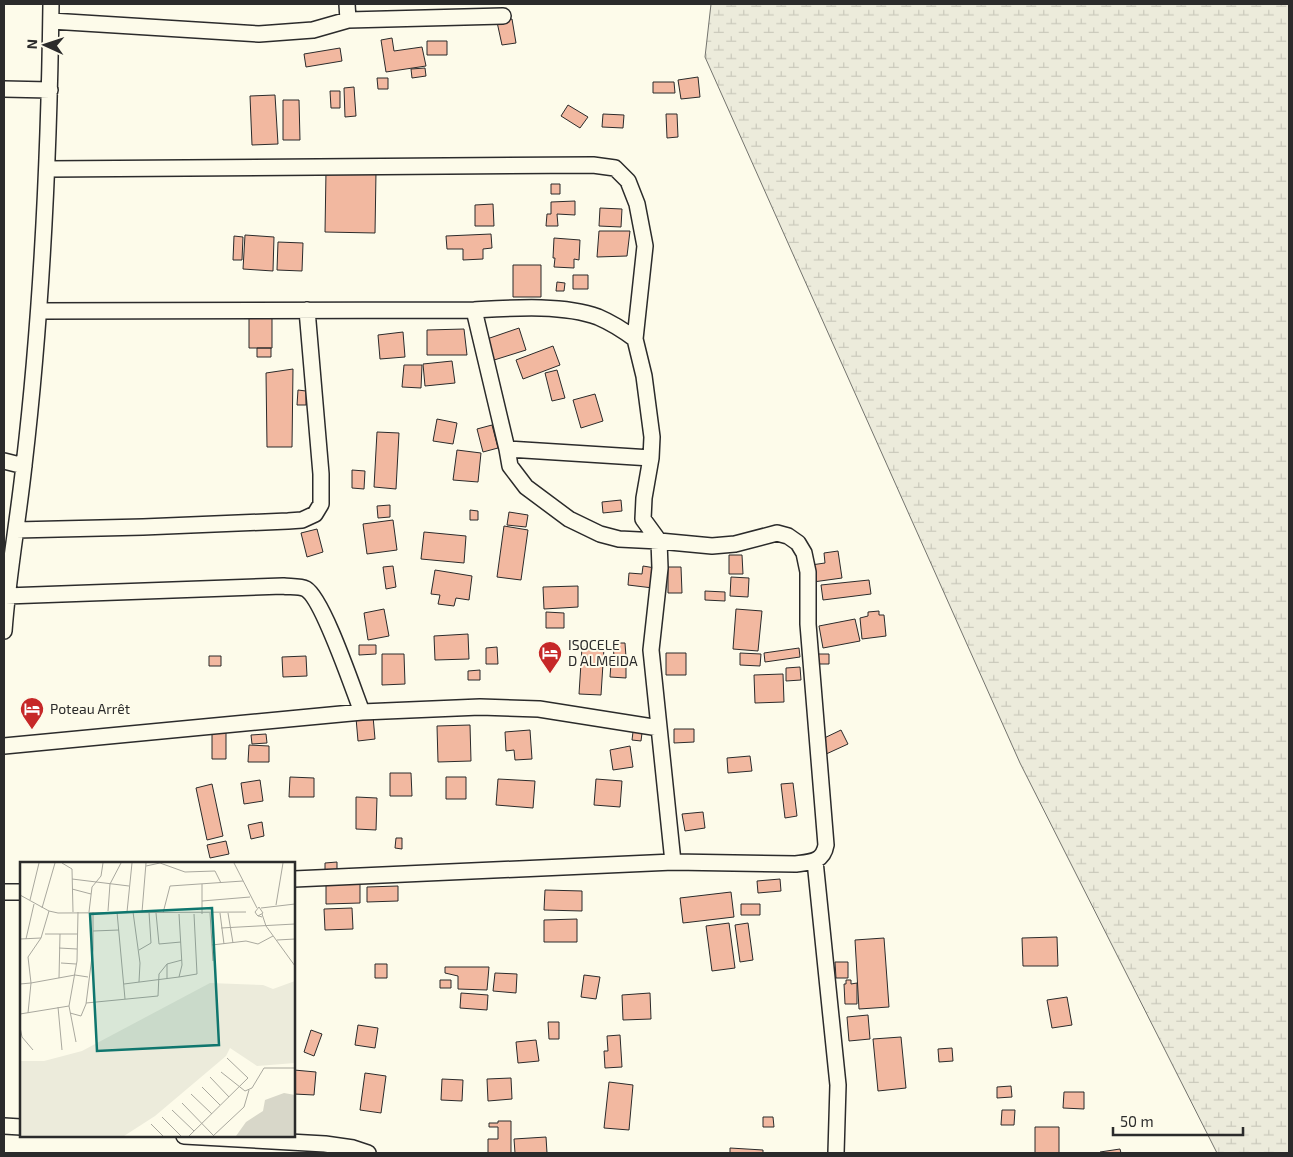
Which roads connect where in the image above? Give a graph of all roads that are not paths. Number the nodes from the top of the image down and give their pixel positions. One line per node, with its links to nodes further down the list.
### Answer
1 (51, 4): 5 (street)
2 (347, 4): 4 (street)
3 (502, 16): 4 (street)
4 (348, 20): 5 (street)
5 (51, 21): 7 (street)
6 (4, 89): 7 (street)
7 (50, 90): 8 (street)
8 (48, 169): 9 (street); 12 (street)
9 (39, 310): 10 (street); 16 (street)
10 (307, 310): 11 (street); 17 (street)
11 (474, 310): 12 (street); 13 (street)
12 (635, 339): 14 (street)
13 (507, 450): 14 (street); 18 (street)
14 (651, 458): 18 (street)
15 (4, 461): 16 (street)
16 (24, 466): 17 (street)
17 (16, 530): 19 (street)
18 (659, 541): 22 (street); 24 (street)
19 (6, 596): 20 (street); 21 (street)
20 (4, 631)
21 (362, 712): 22 (street); 23 (street)
22 (659, 728): 25 (street)
23 (4, 746)
24 (815, 861): 25 (street); 33 (street)
25 (673, 862): 26 (street)
26 (295, 879)
27 (4, 892): 28 (street)
28 (20, 892)
29 (4, 1126): 30 (street)
30 (20, 1127)
31 (202, 1137): 32 (street)
32 (368, 1153)
33 (836, 1153)

